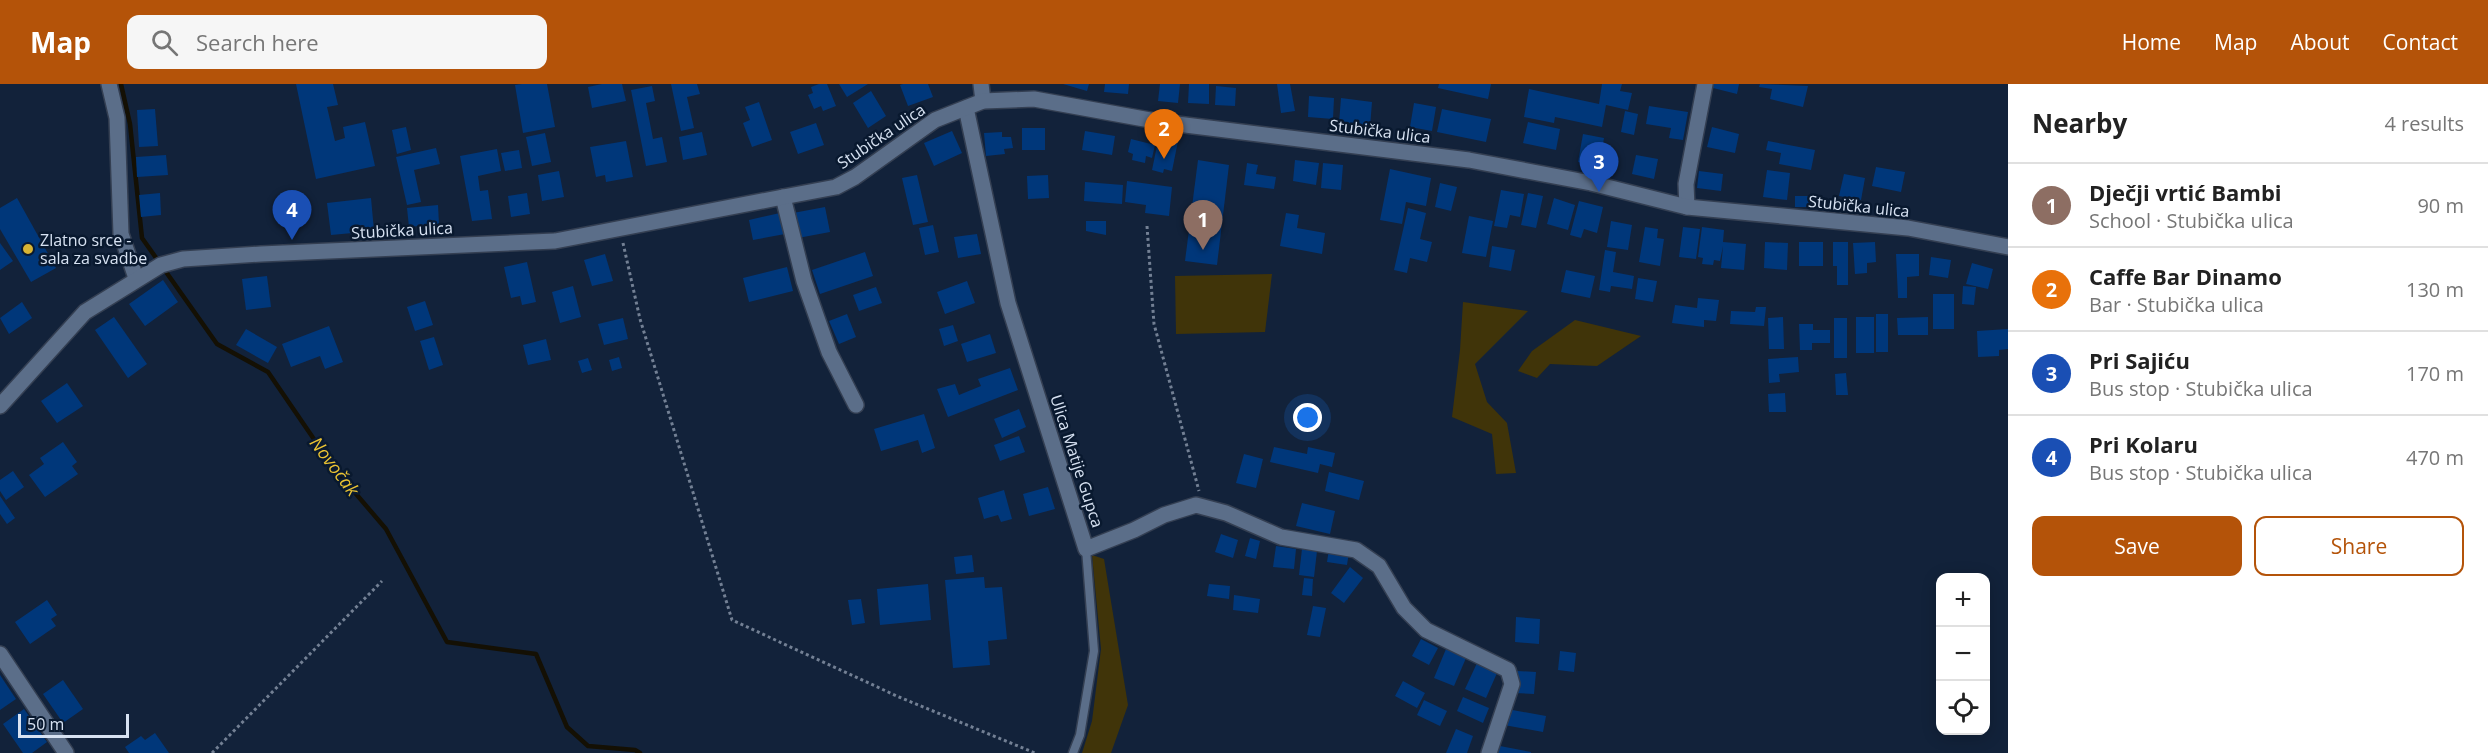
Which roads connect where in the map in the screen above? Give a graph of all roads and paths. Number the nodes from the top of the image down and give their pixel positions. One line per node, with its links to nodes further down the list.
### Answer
1 (109, 84): 11 (main road)
2 (981, 84): 4 (main road)
3 (1705, 84): 7 (main road)
4 (983, 101): 5 (main road, Stubička ulica); 7 (main road, Stubička ulica)
5 (966, 108): 6 (main road, Stubička ulica); 15 (main road, Ulica Matije Gupca)
6 (783, 197): 9 (main road, Stubička ulica); 12 (main road)
7 (1687, 207): 10 (main road, Stubička ulica)
8 (1147, 226): 14 (path)
9 (619, 228): 11 (main road, Stubička ulica); 20 (path)
10 (2008, 247)
11 (136, 278): 13 (main road, Stubička ulica)
12 (856, 405)
13 (0, 406)
14 (1196, 506): 15 (main road, Ulica Matije Gupca); 22 (main road, Ulica Matije Gupca)
15 (1086, 549): 21 (lane)
16 (382, 581): 19 (path)
17 (0, 654): 18 (main road)
18 (66, 753)
19 (212, 753)
20 (1035, 753)
21 (1073, 753)
22 (1489, 753)

